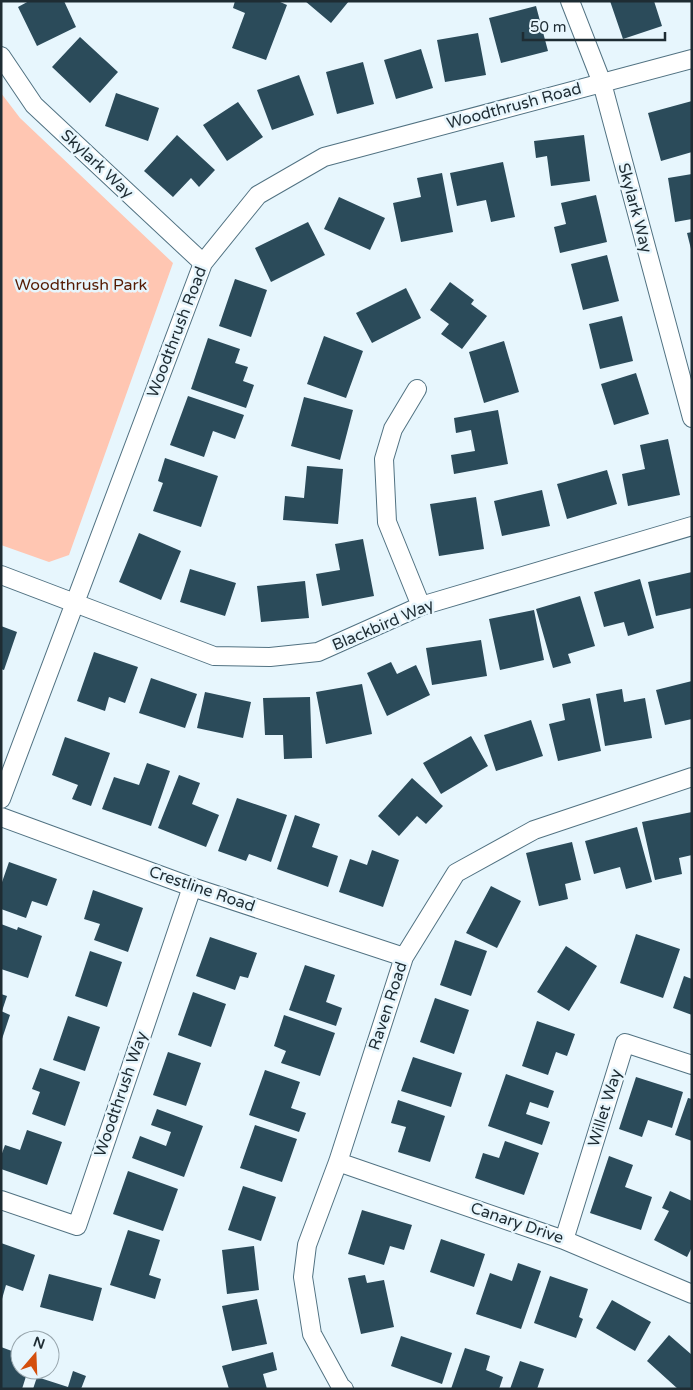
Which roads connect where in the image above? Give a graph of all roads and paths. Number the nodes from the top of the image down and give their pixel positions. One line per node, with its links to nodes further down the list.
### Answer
1 (570, 1): 4 (street, Skylark Way)
2 (1, 56): 5 (street, Skylark Way)
3 (692, 59): 4 (street, Woodthrush Road)
4 (602, 83): 5 (street, Woodthrush Road); 7 (street, Skylark Way)
5 (202, 263): 10 (street, Woodthrush Road)
6 (417, 389): 11 (street)
7 (692, 418)
8 (692, 526): 11 (street, Blackbird Way)
9 (1, 575): 10 (street, Blackbird Way)
10 (74, 602): 11 (street, Blackbird Way); 13 (street, Woodthrush Road)
11 (421, 606)
12 (692, 777): 16 (street, Raven Road)
13 (1, 799)
14 (1, 817): 15 (street, Crestline Road)
15 (192, 887): 16 (street, Crestline Road); 19 (street, Woodthrush Way)
16 (404, 957): 18 (street, Raven Road)
17 (692, 1064): 20 (street, Willet Way)
18 (338, 1162): 20 (street, Canary Drive); 22 (street, Raven Road)
19 (1, 1200)
20 (564, 1240): 21 (street, Canary Drive)
21 (692, 1294)
22 (341, 1388)

